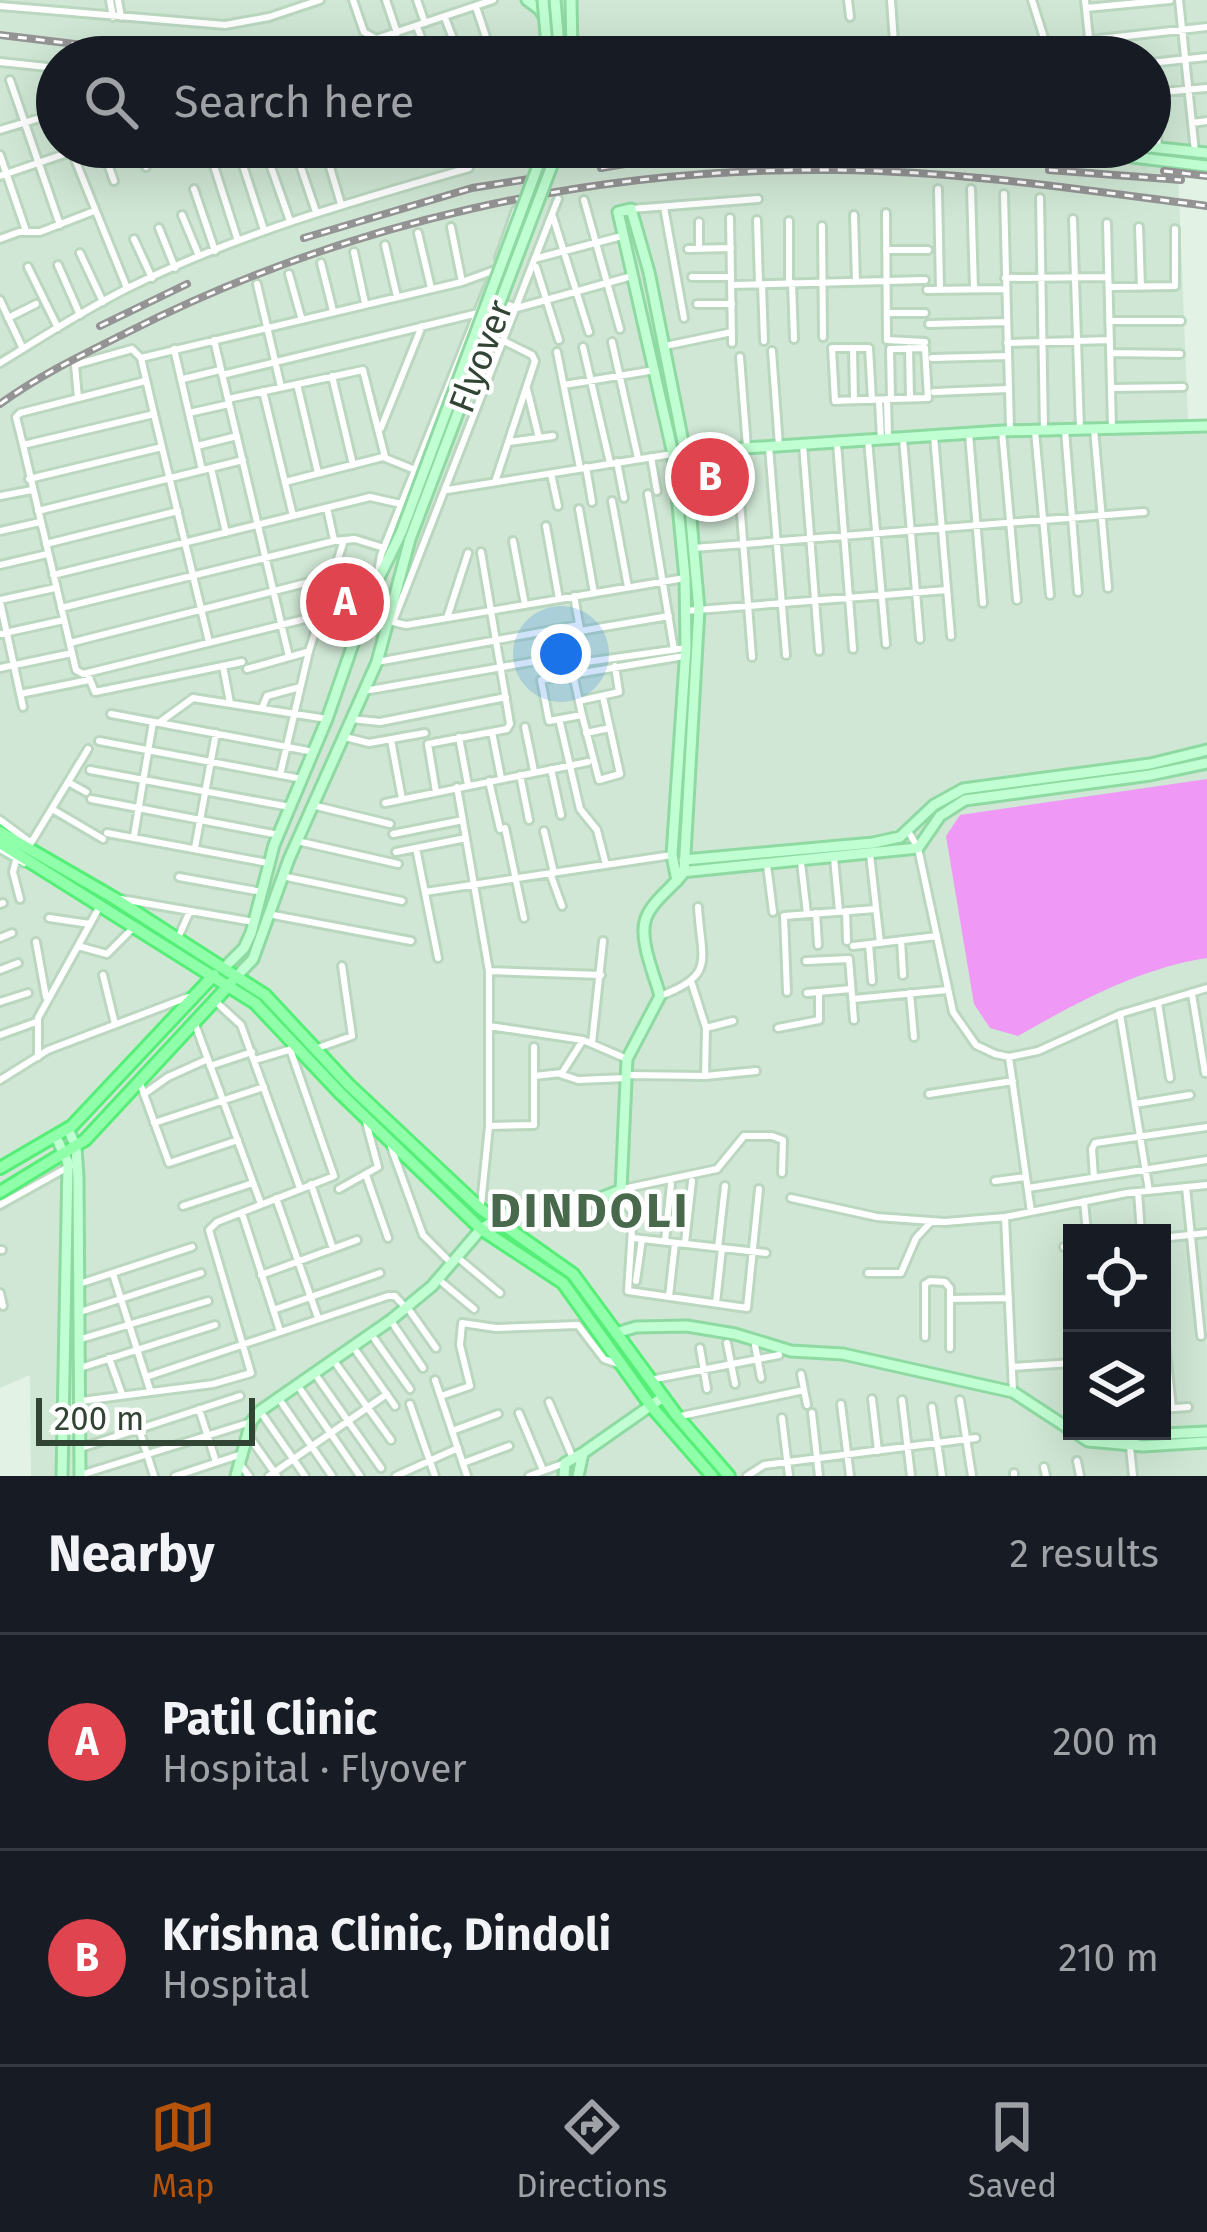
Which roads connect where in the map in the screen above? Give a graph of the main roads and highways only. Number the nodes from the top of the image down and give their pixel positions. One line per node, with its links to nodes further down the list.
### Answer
1 (0, 832): 3 (main road)
2 (0, 846): 3 (main road)
3 (22, 851): 4 (main road)
4 (44, 864): 5 (main road); 5 (main road)
5 (219, 972): 6 (main road); 7 (main road)
6 (232, 981): 8 (main road); 9 (main road); 9 (main road)
7 (2, 1167)
8 (0, 1192)
9 (597, 1317): 10 (main road); 11 (main road)
10 (712, 1476)
11 (729, 1476)

